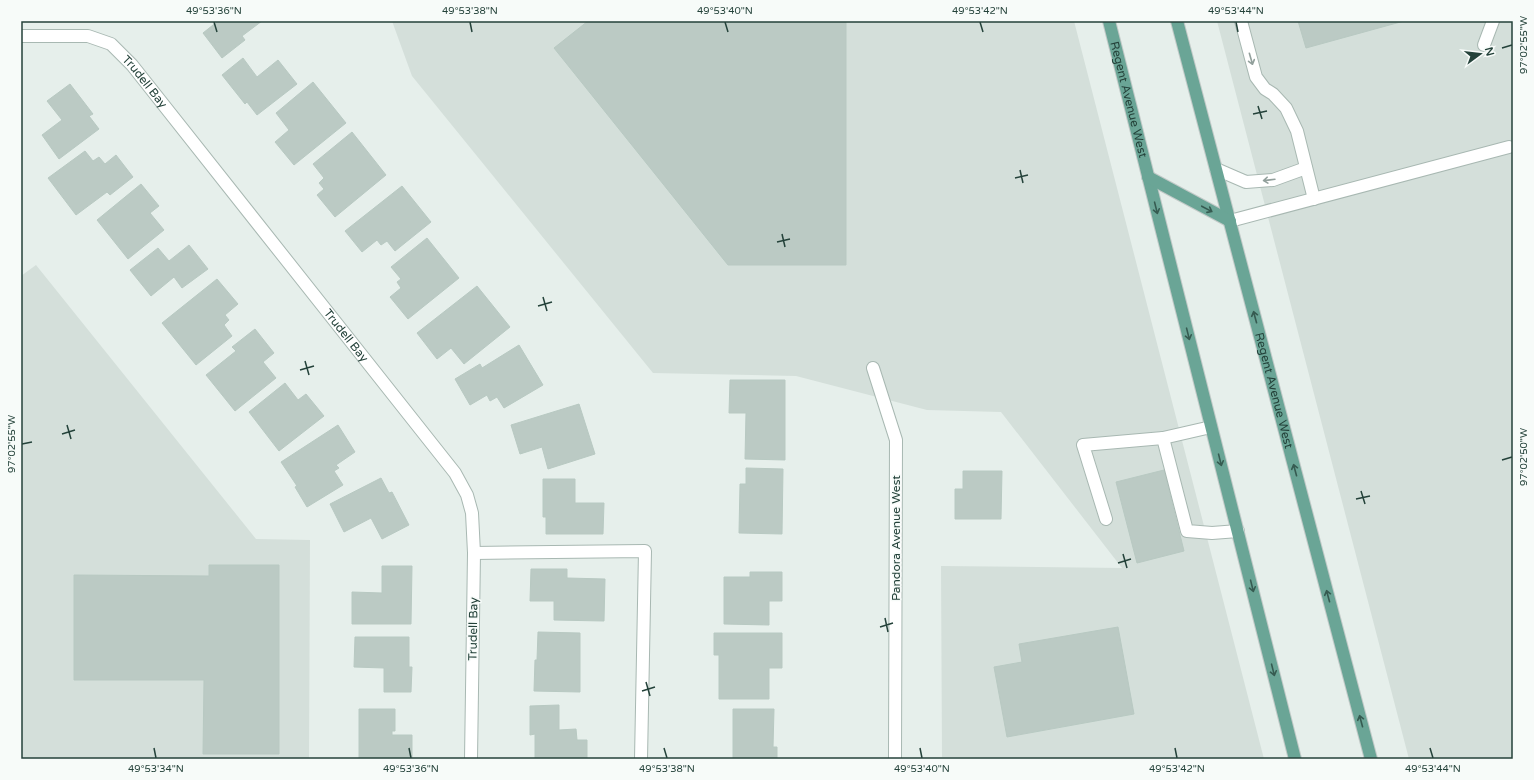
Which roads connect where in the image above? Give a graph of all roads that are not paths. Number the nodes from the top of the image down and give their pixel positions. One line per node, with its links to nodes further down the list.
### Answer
1 (1109, 21): 10 (main road, Regent Avenue West)
2 (1177, 21): 9 (main road, Regent Avenue West)
3 (1241, 21): 8 (street, one-way to 8)
4 (1493, 21): 6 (street)
5 (21, 36): 18 (street, Trudell Bay)
6 (1484, 45)
7 (1509, 147): 11 (street)
8 (1306, 168): 9 (street, one-way to 9); 11 (street)
9 (1216, 169): 12 (main road, Regent Avenue West)
10 (1148, 177): 12 (main road, one-way to 12); 14 (main road, Regent Avenue West, one-way to 14)
11 (1314, 199): 12 (street)
12 (1230, 221): 23 (main road, Regent Avenue West, one-way to 12)
13 (873, 368): 21 (street, Pandora Avenue West)
14 (1212, 427): 15 (street); 17 (main road, Regent Avenue West, one-way to 17)
15 (1163, 438): 16 (street); 17 (street)
16 (1106, 519)
17 (1238, 531): 22 (main road, Regent Avenue West, one-way to 22)
18 (474, 553): 19 (street, Trudell Bay); 20 (street)
19 (471, 759)
20 (641, 759)
21 (896, 759)
22 (1295, 759)
23 (1371, 759)

